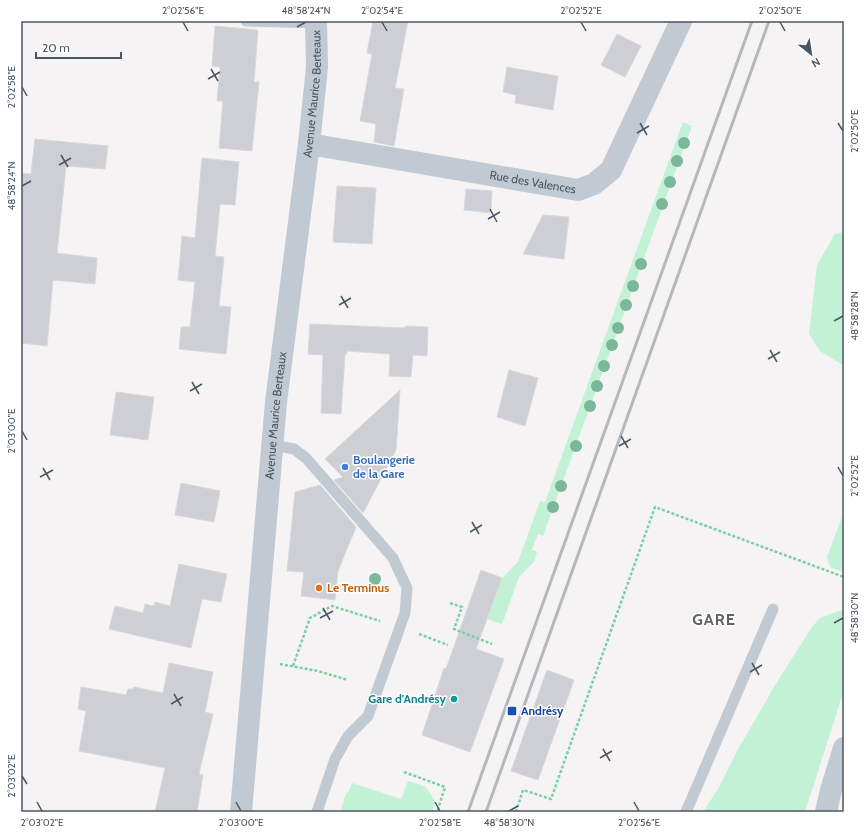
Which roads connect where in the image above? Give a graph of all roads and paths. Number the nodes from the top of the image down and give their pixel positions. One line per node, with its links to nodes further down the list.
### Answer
1 (246, 21): 3 (lane)
2 (681, 21): 4 (street, Rue des Valences)
3 (316, 22): 4 (street, Avenue Maurice Berteaux)
4 (310, 144): 5 (street, Avenue Maurice Berteaux)
5 (273, 445): 11 (street, Avenue Maurice Berteaux); 17 (lane)
6 (844, 577): 19 (path)
7 (450, 603): 10 (path)
8 (773, 609): 20 (lane)
9 (359, 615): 12 (path)
10 (492, 644)
11 (254, 659): 12 (path); 16 (street, Avenue Maurice Berteaux)
12 (293, 666): 13 (path)
13 (348, 680)
14 (844, 748): 21 (street)
15 (404, 772): 18 (path)
16 (241, 812)
17 (317, 812)
18 (437, 812)
19 (516, 812)
20 (686, 812)
21 (826, 812)

